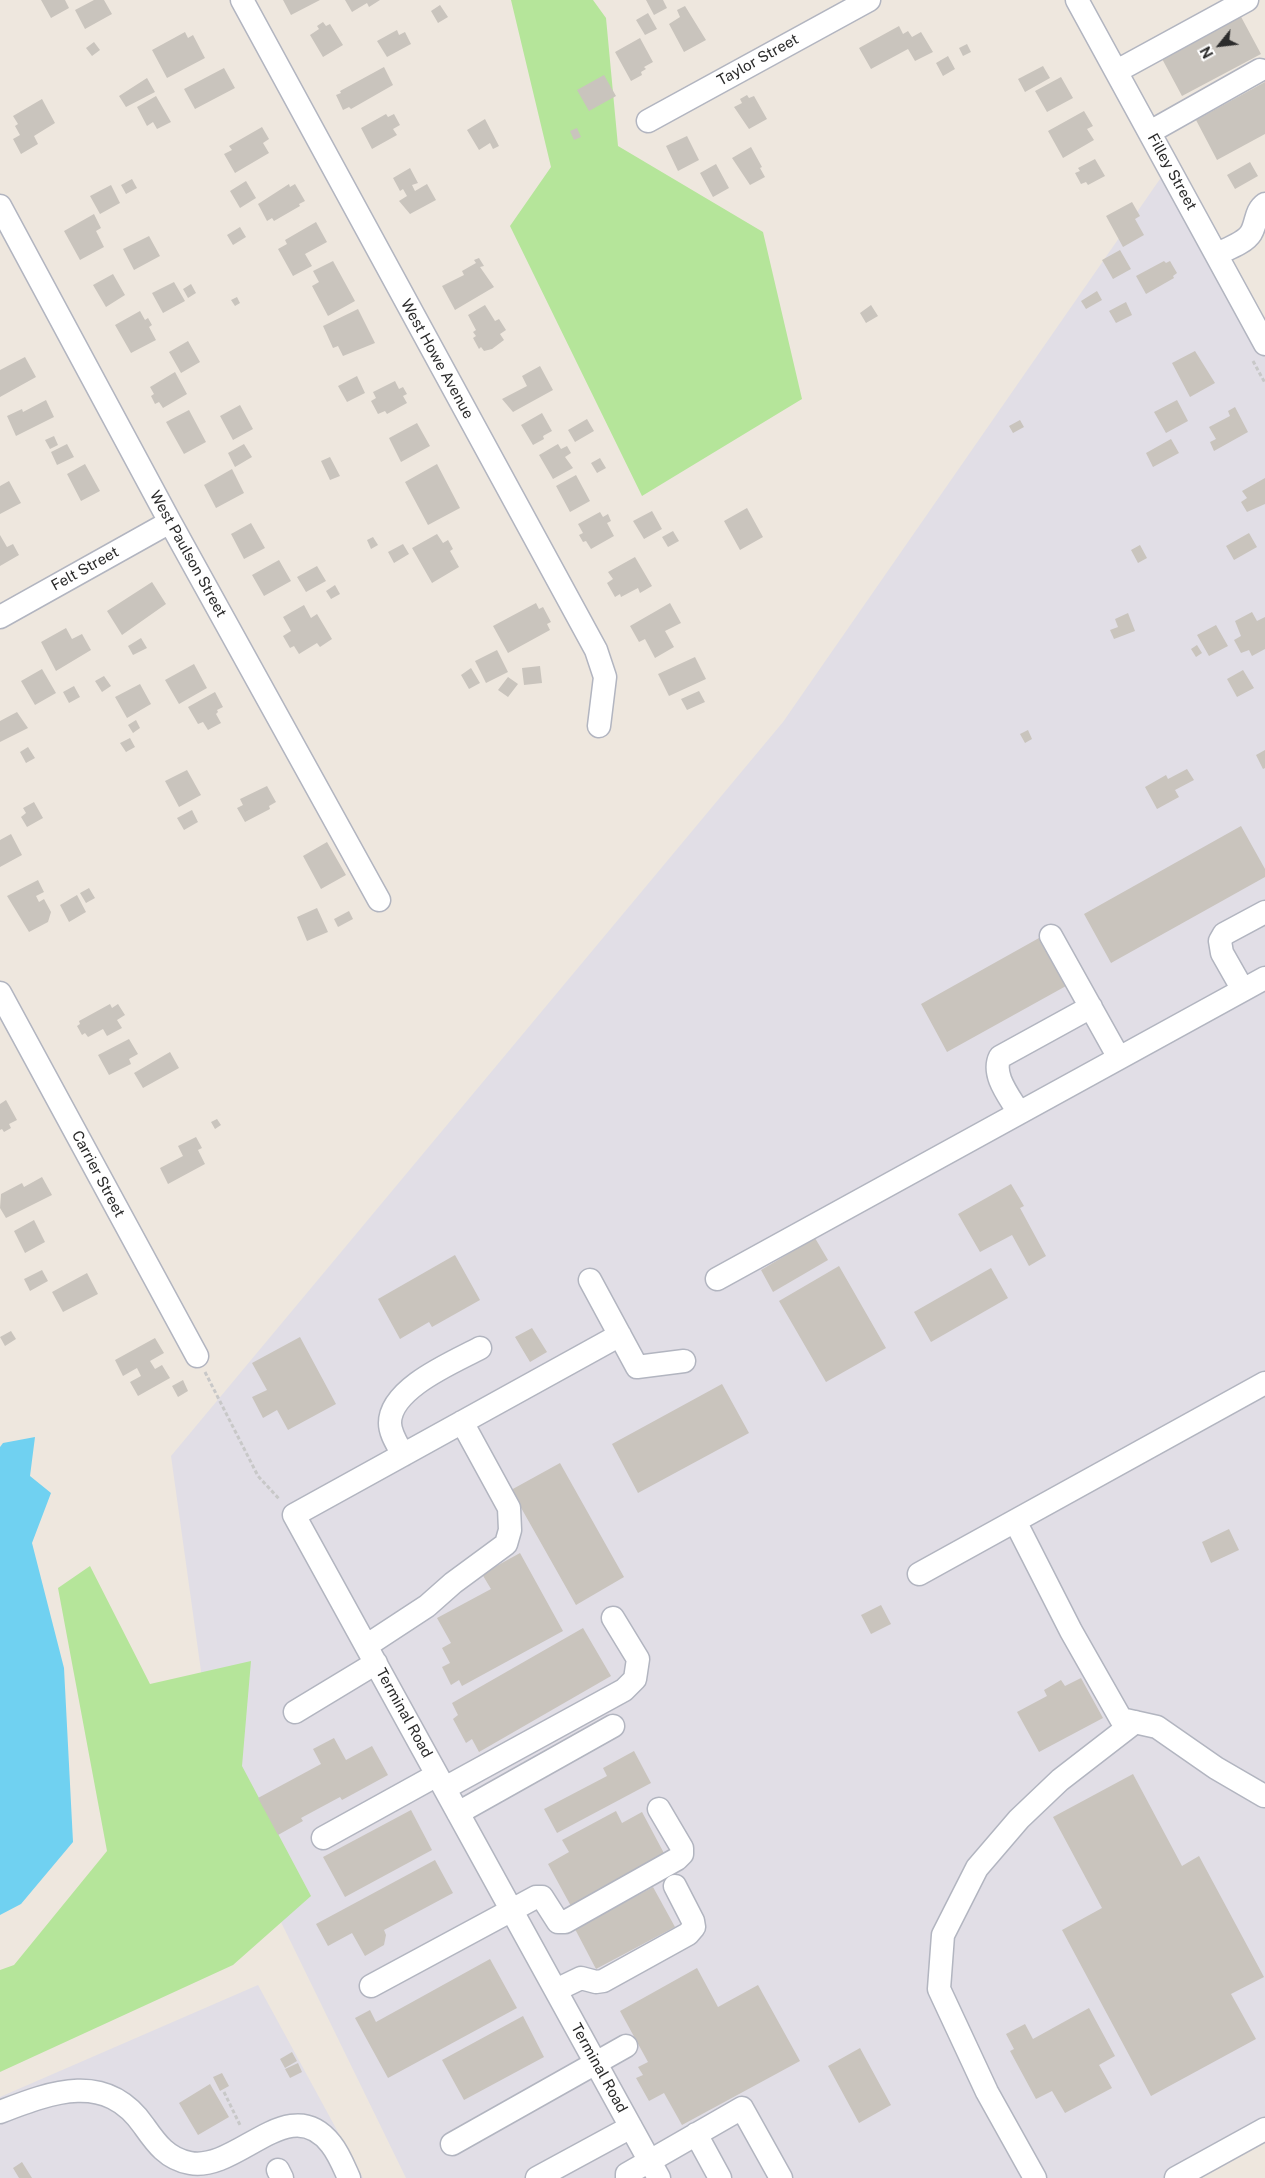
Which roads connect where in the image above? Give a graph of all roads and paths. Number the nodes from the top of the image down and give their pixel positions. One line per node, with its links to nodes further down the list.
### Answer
1 (242, 0): 16 (street, West Howe Avenue)
2 (869, 0): 7 (street, Taylor Street)
3 (1077, 0): 6 (street, Filley Street)
4 (1247, 0): 6 (street)
5 (1260, 70): 8 (street)
6 (1117, 72): 8 (street, Filley Street)
7 (648, 121)
8 (1150, 132): 11 (street, Filley Street)
9 (1265, 204): 11 (street)
10 (0, 206): 14 (street, West Paulson Street)
11 (1217, 254): 12 (street, Filley Street)
12 (1257, 310): 13 (street, Filley Street)
13 (1265, 344)
14 (170, 522): 15 (street, Felt Street); 17 (street, West Paulson Street)
15 (0, 617)
16 (599, 726)
17 (378, 900)
18 (1265, 912): 21 (street)
19 (1051, 936): 23 (street)
20 (1265, 978): 21 (street)
21 (1243, 990): 24 (street)
22 (0, 993): 30 (street, Carrier Street)
23 (1091, 1007): 24 (street); 25 (street)
24 (1119, 1058): 25 (street)
25 (1019, 1113): 26 (street)
26 (717, 1279)
27 (590, 1280): 28 (street)
28 (620, 1335): 31 (street); 33 (street)
29 (480, 1348): 34 (street)
30 (197, 1356): 35 (path)
31 (684, 1361)
32 (1265, 1383): 36 (street)
33 (462, 1422): 34 (street); 39 (street)
34 (403, 1455): 35 (street)
35 (294, 1515): 39 (street, Terminal Road)
36 (1015, 1521): 37 (street); 41 (street)
37 (919, 1574)
38 (613, 1618): 43 (street)
39 (371, 1654): 40 (street); 43 (street, Terminal Road)
40 (295, 1712)
41 (1135, 1722): 44 (street); 65 (street)
42 (613, 1726): 46 (street)
43 (441, 1781): 46 (street, Terminal Road); 47 (street)
44 (1264, 1796)
45 (659, 1808): 49 (street)
46 (458, 1813): 49 (street, Terminal Road)
47 (323, 1838)
48 (675, 1886): 51 (street)
49 (512, 1911): 50 (street); 51 (street, Terminal Road)
50 (371, 1986)
51 (556, 1990): 53 (street, Terminal Road)
52 (626, 2046): 53 (street)
53 (597, 2064): 55 (street, Terminal Road); 58 (street)
54 (0, 2112): 60 (street)
55 (631, 2127): 59 (street, Terminal Road); 61 (street)
56 (1265, 2129): 66 (street)
57 (696, 2134): 59 (street); 63 (street); 64 (street)
58 (452, 2144)
59 (654, 2169): 62 (street)
60 (341, 2175)
61 (538, 2178)
62 (627, 2178)
63 (720, 2178)
64 (781, 2178)
65 (1035, 2178)
66 (1176, 2178)

